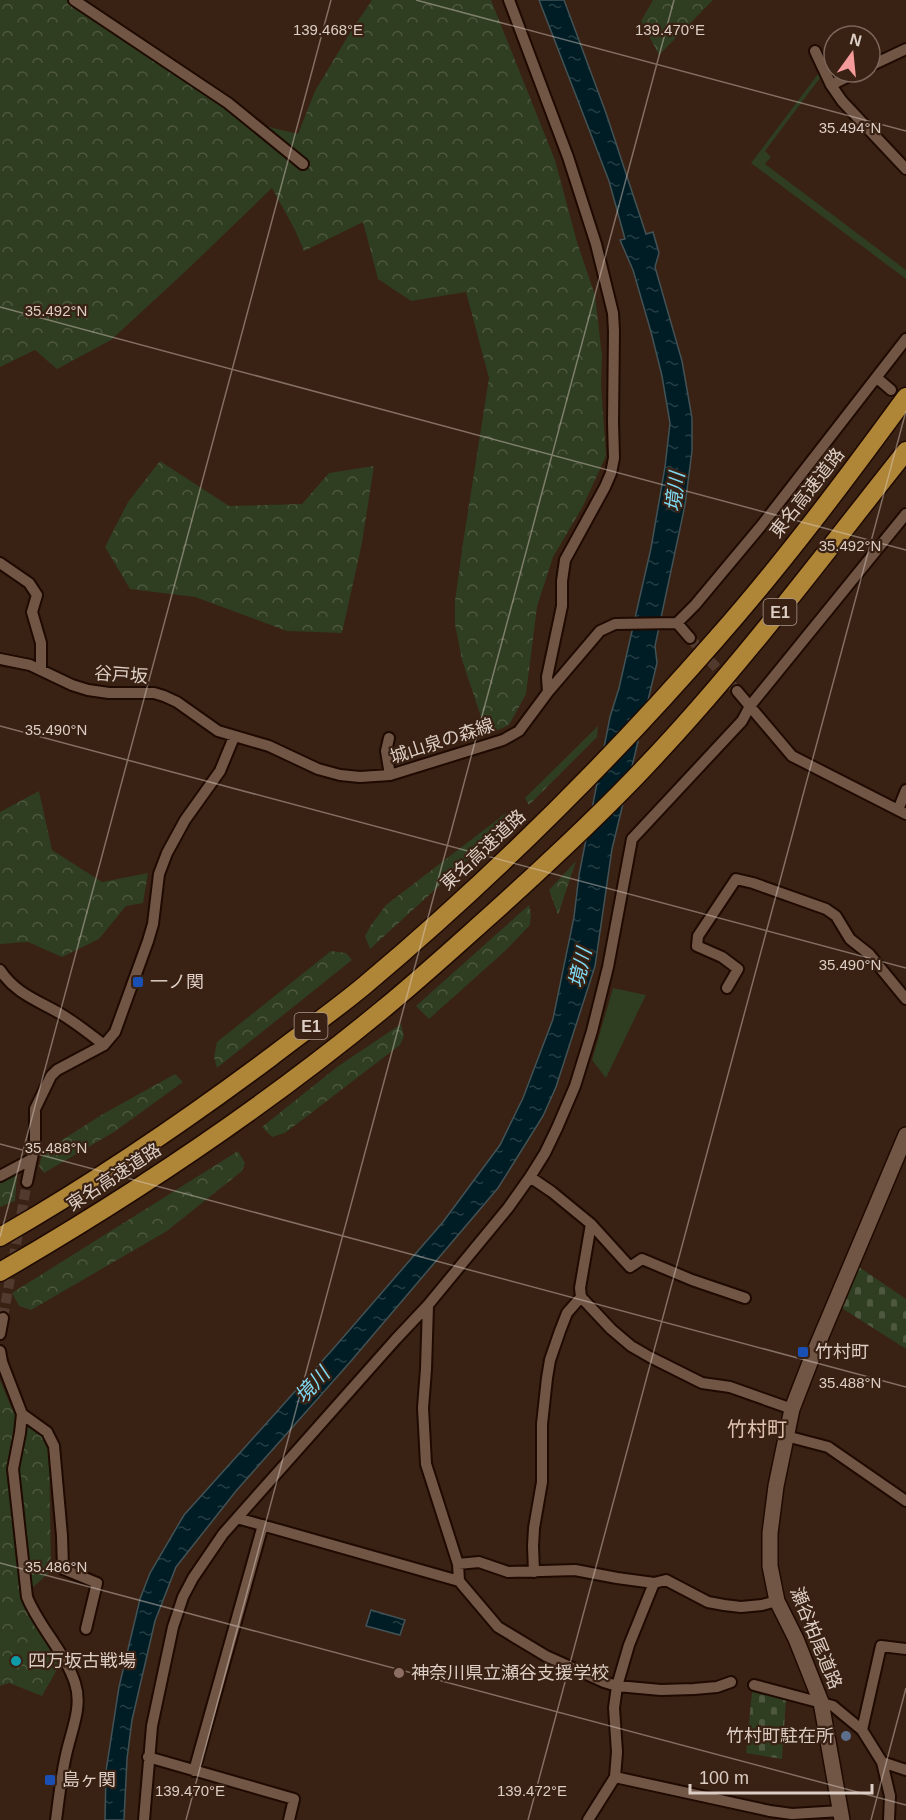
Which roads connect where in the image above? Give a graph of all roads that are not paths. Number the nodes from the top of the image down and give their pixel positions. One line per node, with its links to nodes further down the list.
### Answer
1 (74, 0): 7 (street)
2 (510, 0): 20 (street)
3 (906, 49): 5 (street)
4 (815, 51): 6 (street)
5 (882, 60)
6 (831, 85): 8 (street)
7 (303, 164)
8 (906, 169)
9 (906, 339): 10 (street)
10 (877, 378): 11 (street); 15 (street)
11 (899, 393): 37 (highway, 東名高速道路 / E1)
12 (906, 452): 38 (highway, 東名高速道路 / E1)
13 (906, 514): 21 (street)
14 (0, 563): 18 (street)
15 (677, 623): 16 (street); 20 (street, 城山泉の森線)
16 (690, 638)
17 (0, 659): 18 (street, 谷戸坂)
18 (41, 670): 22 (street, 谷戸坂)
19 (737, 691): 21 (street)
20 (548, 692): 24 (street, 城山泉の森線)
21 (750, 706): 26 (street); 34 (street)
22 (234, 737): 24 (street, 城山泉の森線); 30 (street)
23 (389, 738): 24 (street)
24 (390, 775)
25 (906, 790): 26 (street)
26 (902, 812)
27 (0, 970): 30 (street)
28 (727, 988): 29 (street)
29 (906, 999)
30 (104, 1045): 32 (street)
31 (906, 1135): 45 (main road, 瀬谷柏尾道路)
32 (32, 1159): 33 (street); 35 (street)
33 (0, 1176)
34 (530, 1177): 36 (street); 41 (street)
35 (27, 1182)
36 (591, 1224): 39 (street); 40 (street)
37 (0, 1238)
38 (0, 1272)
39 (581, 1297): 45 (street); 52 (street)
40 (745, 1298)
41 (428, 1305): 49 (street); 51 (street)
42 (3, 1318): 43 (street)
43 (0, 1334)
44 (0, 1352): 46 (street)
45 (792, 1409): 47 (main road, 瀬谷柏尾道路)
46 (22, 1414): 56 (street); 69 (street)
47 (786, 1436): 48 (street); 55 (main road, 瀬谷柏尾道路)
48 (906, 1501)
49 (237, 1518): 50 (street); 63 (street)
50 (263, 1525): 53 (street); 66 (street)
51 (458, 1564): 52 (street); 53 (street)
52 (534, 1572): 54 (street)
53 (459, 1581): 60 (street)
54 (654, 1582): 55 (street); 60 (street)
55 (777, 1600): 61 (main road, 瀬谷柏尾道路)
56 (86, 1629)
57 (906, 1649): 62 (street)
58 (731, 1682): 60 (street)
59 (754, 1685): 61 (street)
60 (617, 1686): 67 (street)
61 (821, 1702): 62 (street); 68 (main road, 瀬谷柏尾道路)
62 (862, 1730): 64 (street)
63 (148, 1757): 66 (street); 70 (street)
64 (882, 1762): 65 (street); 73 (street)
65 (906, 1770)
66 (194, 1771): 71 (street)
67 (615, 1777): 68 (street); 72 (street)
68 (842, 1816)
69 (56, 1820)
70 (144, 1820)
71 (289, 1820)
72 (588, 1820)
73 (889, 1820)

